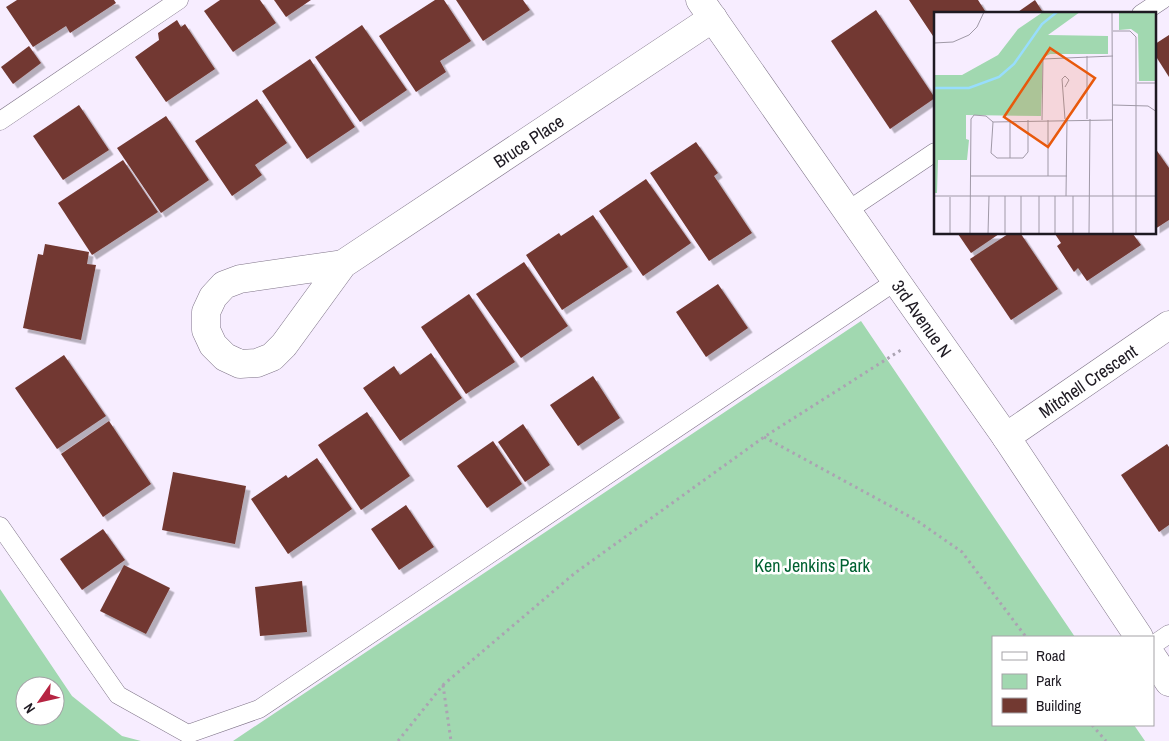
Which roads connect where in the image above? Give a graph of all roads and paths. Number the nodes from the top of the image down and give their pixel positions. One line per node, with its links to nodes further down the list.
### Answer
1 (179, 0): 5 (lane)
2 (1162, 0): 4 (lane)
3 (707, 9): 7 (street, 3rd Avenue N); 8 (street, Bruce Place)
4 (1144, 12)
5 (0, 121)
6 (934, 153): 7 (lane)
7 (847, 211): 9 (street, 3rd Avenue N)
8 (343, 264): 8 (street, Bruce Place)
9 (896, 281): 11 (street, 3rd Avenue N); 14 (lane)
10 (1169, 325): 13 (street, Mitchell Crescent)
11 (931, 332): 12 (path); 13 (street, 3rd Avenue N)
12 (764, 437): 16 (path); 21 (path)
13 (1006, 437): 17 (street, 3rd Avenue N)
14 (0, 526)
15 (1169, 634): 18 (lane)
16 (1025, 636)
17 (1137, 636)
18 (1154, 644)
19 (1154, 660): 20 (street)
20 (1169, 682)
21 (443, 685): 23 (path); 24 (path)
22 (1093, 726): 25 (path)
23 (398, 741)
24 (451, 741)
25 (1106, 741)

